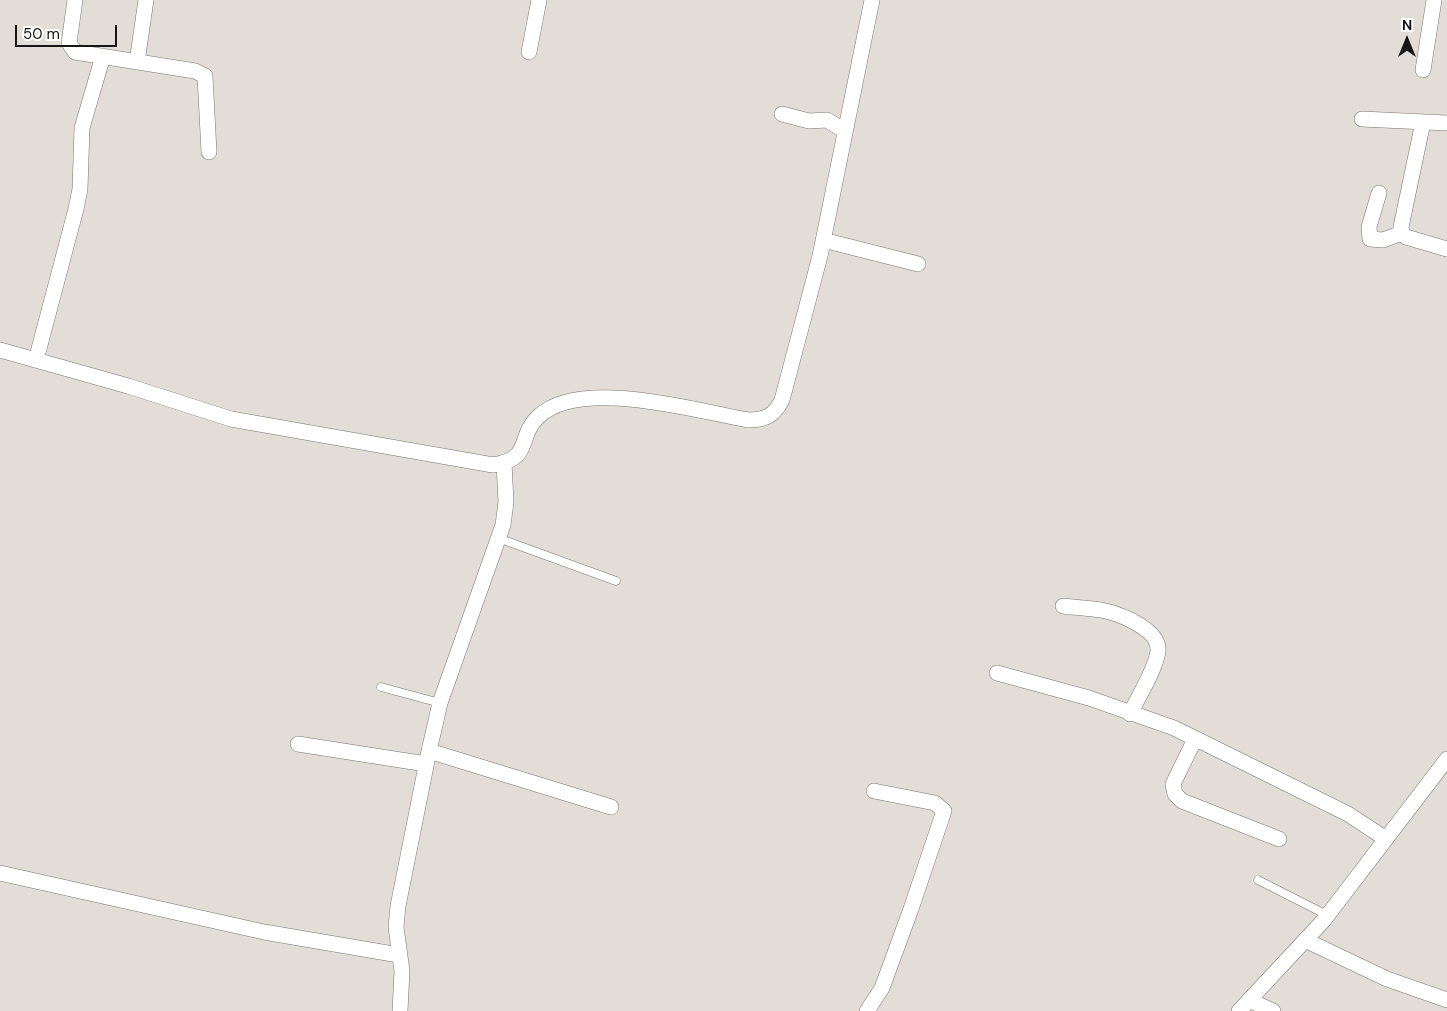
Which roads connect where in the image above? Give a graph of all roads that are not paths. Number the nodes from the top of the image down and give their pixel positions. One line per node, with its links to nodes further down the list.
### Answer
1 (75, 0): 7 (street)
2 (146, 0): 8 (street)
3 (539, 0): 6 (street)
4 (872, 0): 14 (street)
5 (1434, 0): 9 (street)
6 (529, 52)
7 (104, 56): 8 (street); 22 (street)
8 (137, 62): 15 (street)
9 (1423, 70)
10 (782, 114): 14 (street)
11 (1362, 119): 12 (street)
12 (1423, 122): 13 (street); 17 (street)
13 (1447, 123)
14 (845, 131): 18 (street)
15 (209, 152)
16 (1379, 193): 17 (street)
17 (1402, 233): 19 (street)
18 (823, 240): 20 (street); 23 (street)
19 (1447, 249)
20 (918, 264)
21 (0, 350): 22 (street)
22 (36, 360): 23 (street)
23 (504, 463): 24 (street)
24 (498, 538): 25 (lane); 29 (street)
25 (616, 581)
26 (1063, 606): 30 (street)
27 (996, 674): 30 (street)
28 (381, 687): 29 (lane)
29 (440, 703): 33 (street)
30 (1130, 714): 31 (street)
31 (1196, 739): 37 (street); 38 (street)
32 (298, 744): 33 (street)
33 (427, 758): 36 (street); 43 (street)
34 (1447, 759): 37 (street)
35 (874, 791): 47 (street)
36 (611, 807)
37 (1386, 839): 41 (street)
38 (1279, 840)
39 (0, 873): 43 (street)
40 (1258, 880): 41 (lane)
41 (1327, 916): 42 (street)
42 (1305, 940): 44 (street); 45 (street)
43 (399, 955): 46 (street)
44 (1447, 1000)
45 (1244, 1005): 48 (street)
46 (400, 1011)
47 (867, 1011)
48 (1273, 1011)

